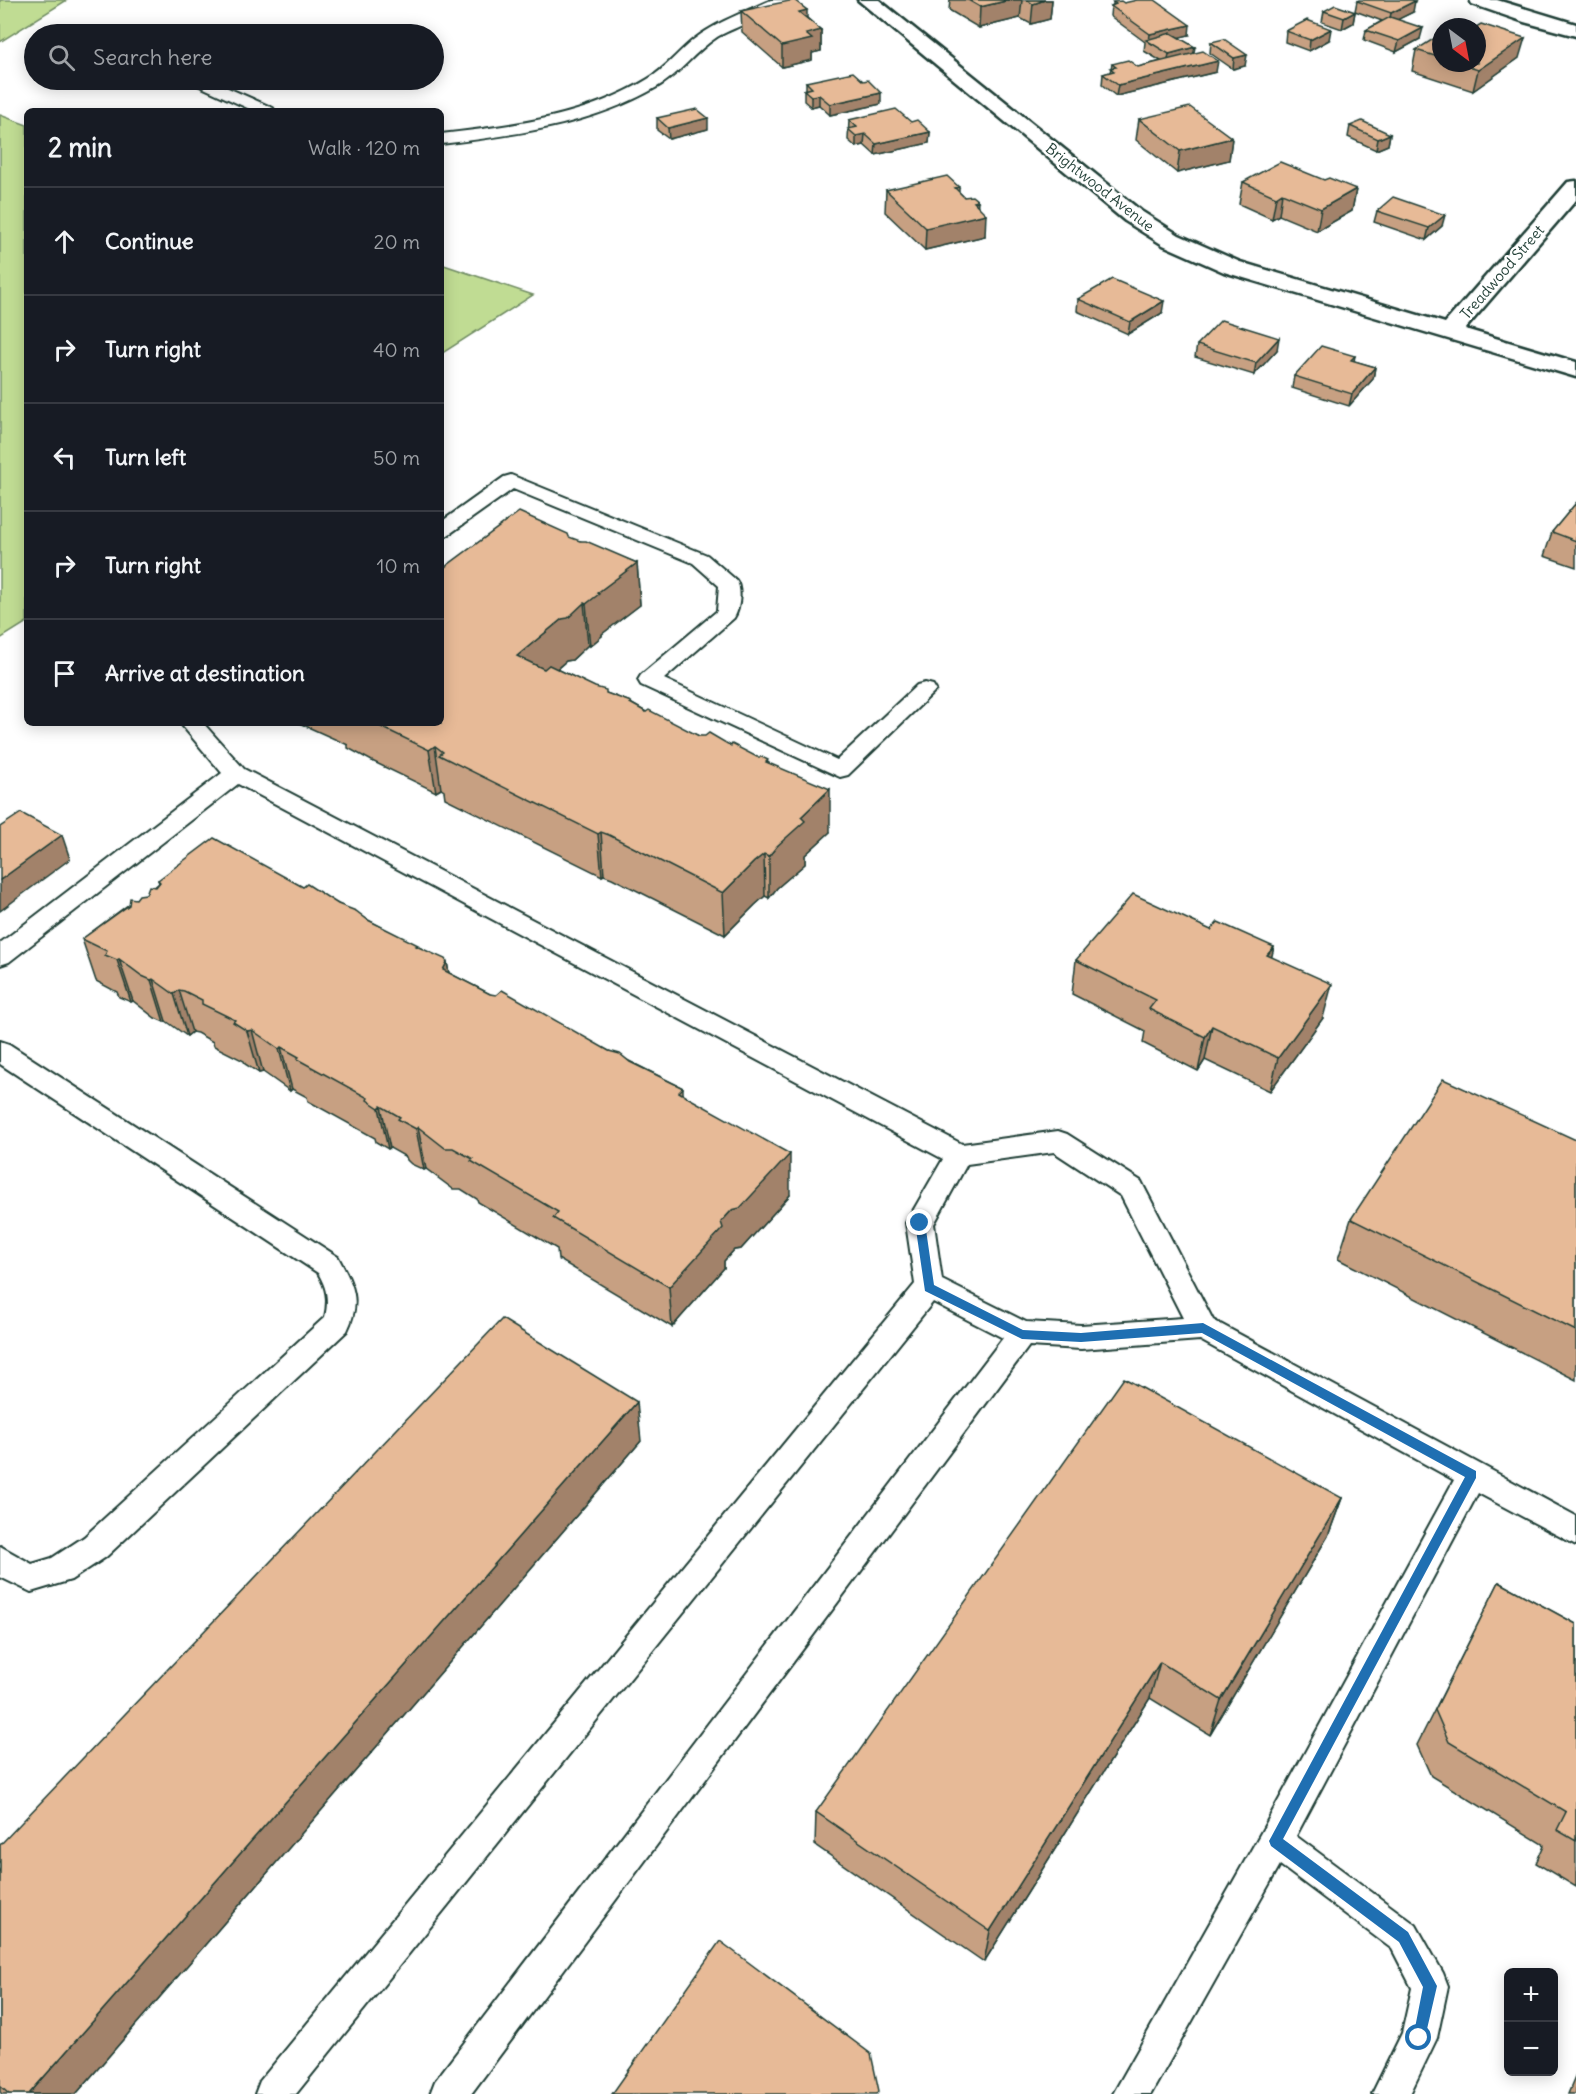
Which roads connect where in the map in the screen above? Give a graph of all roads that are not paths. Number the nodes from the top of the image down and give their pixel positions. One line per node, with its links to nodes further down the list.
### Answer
1 (783, 0): 7 (lane)
2 (867, 0): 9 (street, Brightwood Avenue)
3 (1479, 0): 4 (street)
4 (1576, 30)
5 (220, 90): 6 (lane)
6 (260, 108)
7 (444, 139)
8 (1576, 187): 9 (street, Treadwood Street)
9 (1451, 331): 10 (street, Brightwood Avenue)
10 (1576, 370)
11 (444, 529): 12 (lane)
12 (925, 690)
13 (193, 726): 14 (lane)
14 (236, 774): 15 (lane); 17 (lane)
15 (0, 956)
16 (0, 1051): 23 (lane)
17 (959, 1155): 18 (lane); 19 (lane)
18 (929, 1287): 20 (lane); 25 (lane)
19 (1203, 1328): 20 (lane); 21 (lane)
20 (1022, 1334): 26 (lane)
21 (1472, 1475): 22 (lane); 24 (lane)
22 (1576, 1532)
23 (0, 1560)
24 (1275, 1841): 27 (lane); 28 (lane)
25 (273, 2094)
26 (448, 2094)
27 (1131, 2094)
28 (1390, 2094)

